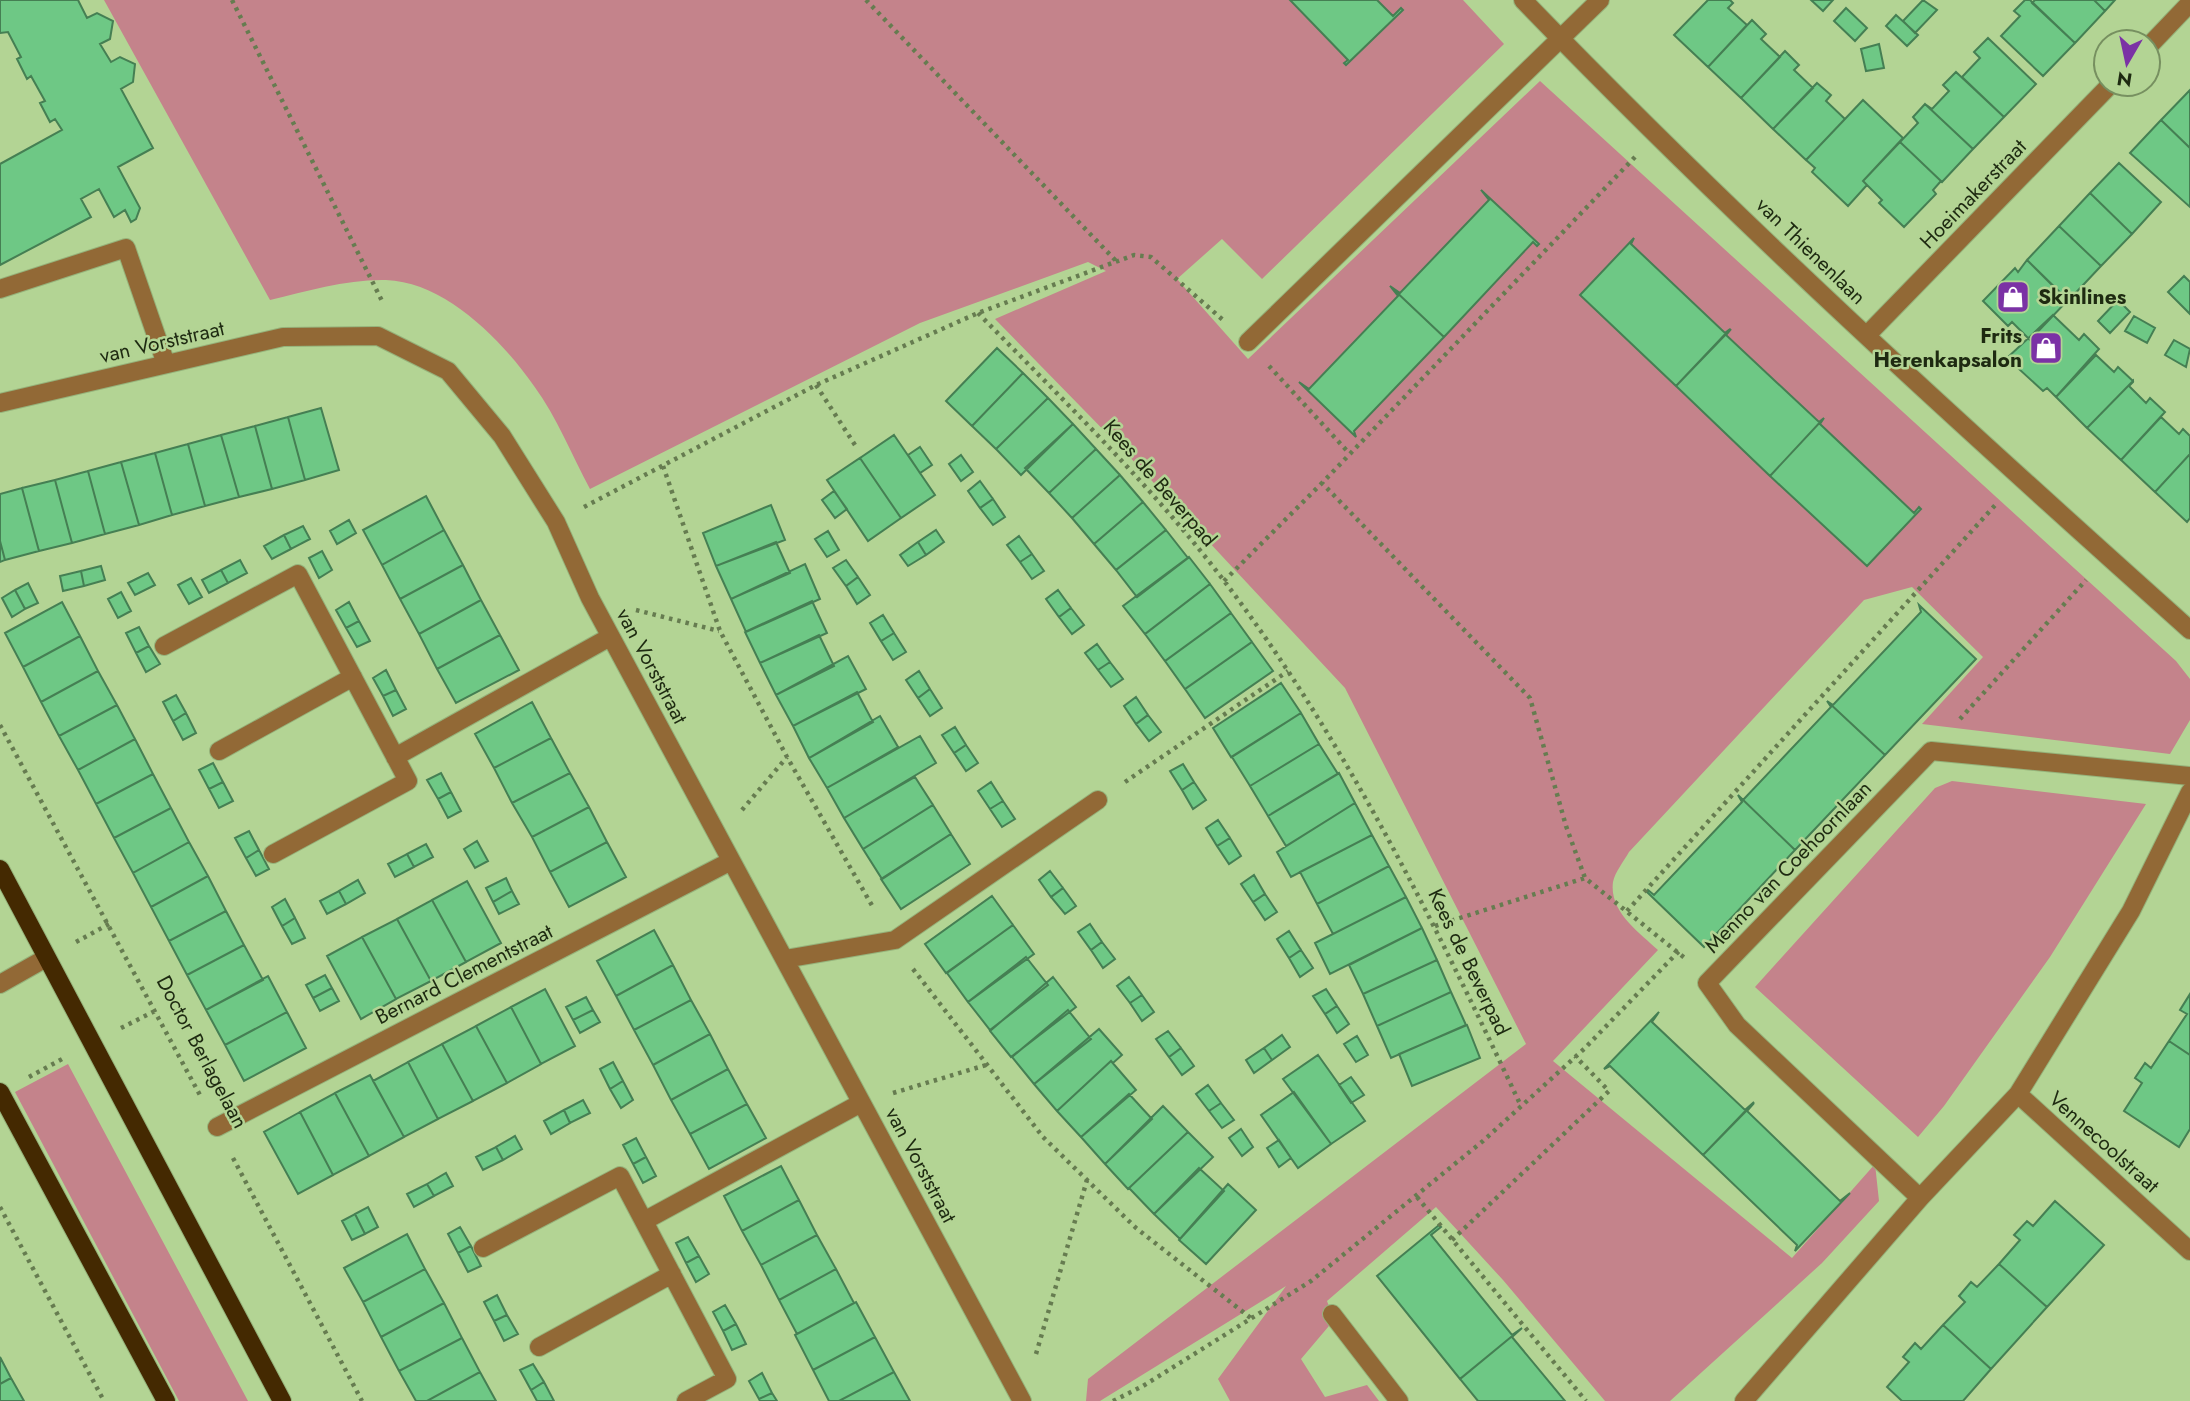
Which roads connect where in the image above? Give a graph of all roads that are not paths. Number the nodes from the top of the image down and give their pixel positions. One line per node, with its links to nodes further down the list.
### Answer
1 (1523, 0): 5 (street, van Thienenlaan)
2 (1600, 0): 5 (street)
3 (2190, 4): 4 (street)
4 (2162, 33)
5 (1561, 40): 8 (street, van Thienenlaan); 9 (street)
6 (2098, 98): 8 (street, Hoeimakerstraat)
7 (0, 289): 10 (street)
8 (1867, 335): 12 (street, van Thienenlaan)
9 (1248, 342)
10 (166, 365): 11 (street, van Vorststraat); 13 (street, van Vorststraat)
11 (0, 404)
12 (2190, 630)
13 (610, 637): 17 (street); 22 (street, van Vorststraat)
14 (164, 646): 15 (street)
15 (353, 677): 16 (street); 17 (street)
16 (219, 751)
17 (396, 757): 21 (street)
18 (2190, 776): 31 (street, Menno van Coehoornlaan)
19 (2190, 792): 28 (street)
20 (1098, 800): 25 (street)
21 (273, 854)
22 (731, 862): 25 (street, van Vorststraat); 30 (street, Bernard Clementstraat)
23 (0, 869): 24 (main road)
24 (46, 958): 26 (street); 39 (main road)
25 (785, 959): 29 (street, van Vorststraat)
26 (0, 984)
27 (0, 1092): 38 (main road)
28 (2018, 1094): 31 (street); 34 (street, Vennecoolstraat)
29 (861, 1103): 32 (street); 41 (street, van Vorststraat)
30 (217, 1127)
31 (1920, 1198): 43 (street)
32 (644, 1222): 33 (street); 35 (street)
33 (483, 1248)
34 (2190, 1251)
35 (672, 1274): 37 (street); 40 (street)
36 (1332, 1314): 42 (street)
37 (539, 1347)
38 (166, 1401)
39 (282, 1401)
40 (686, 1401)
41 (1022, 1401)
42 (1399, 1401)
43 (1744, 1401)

